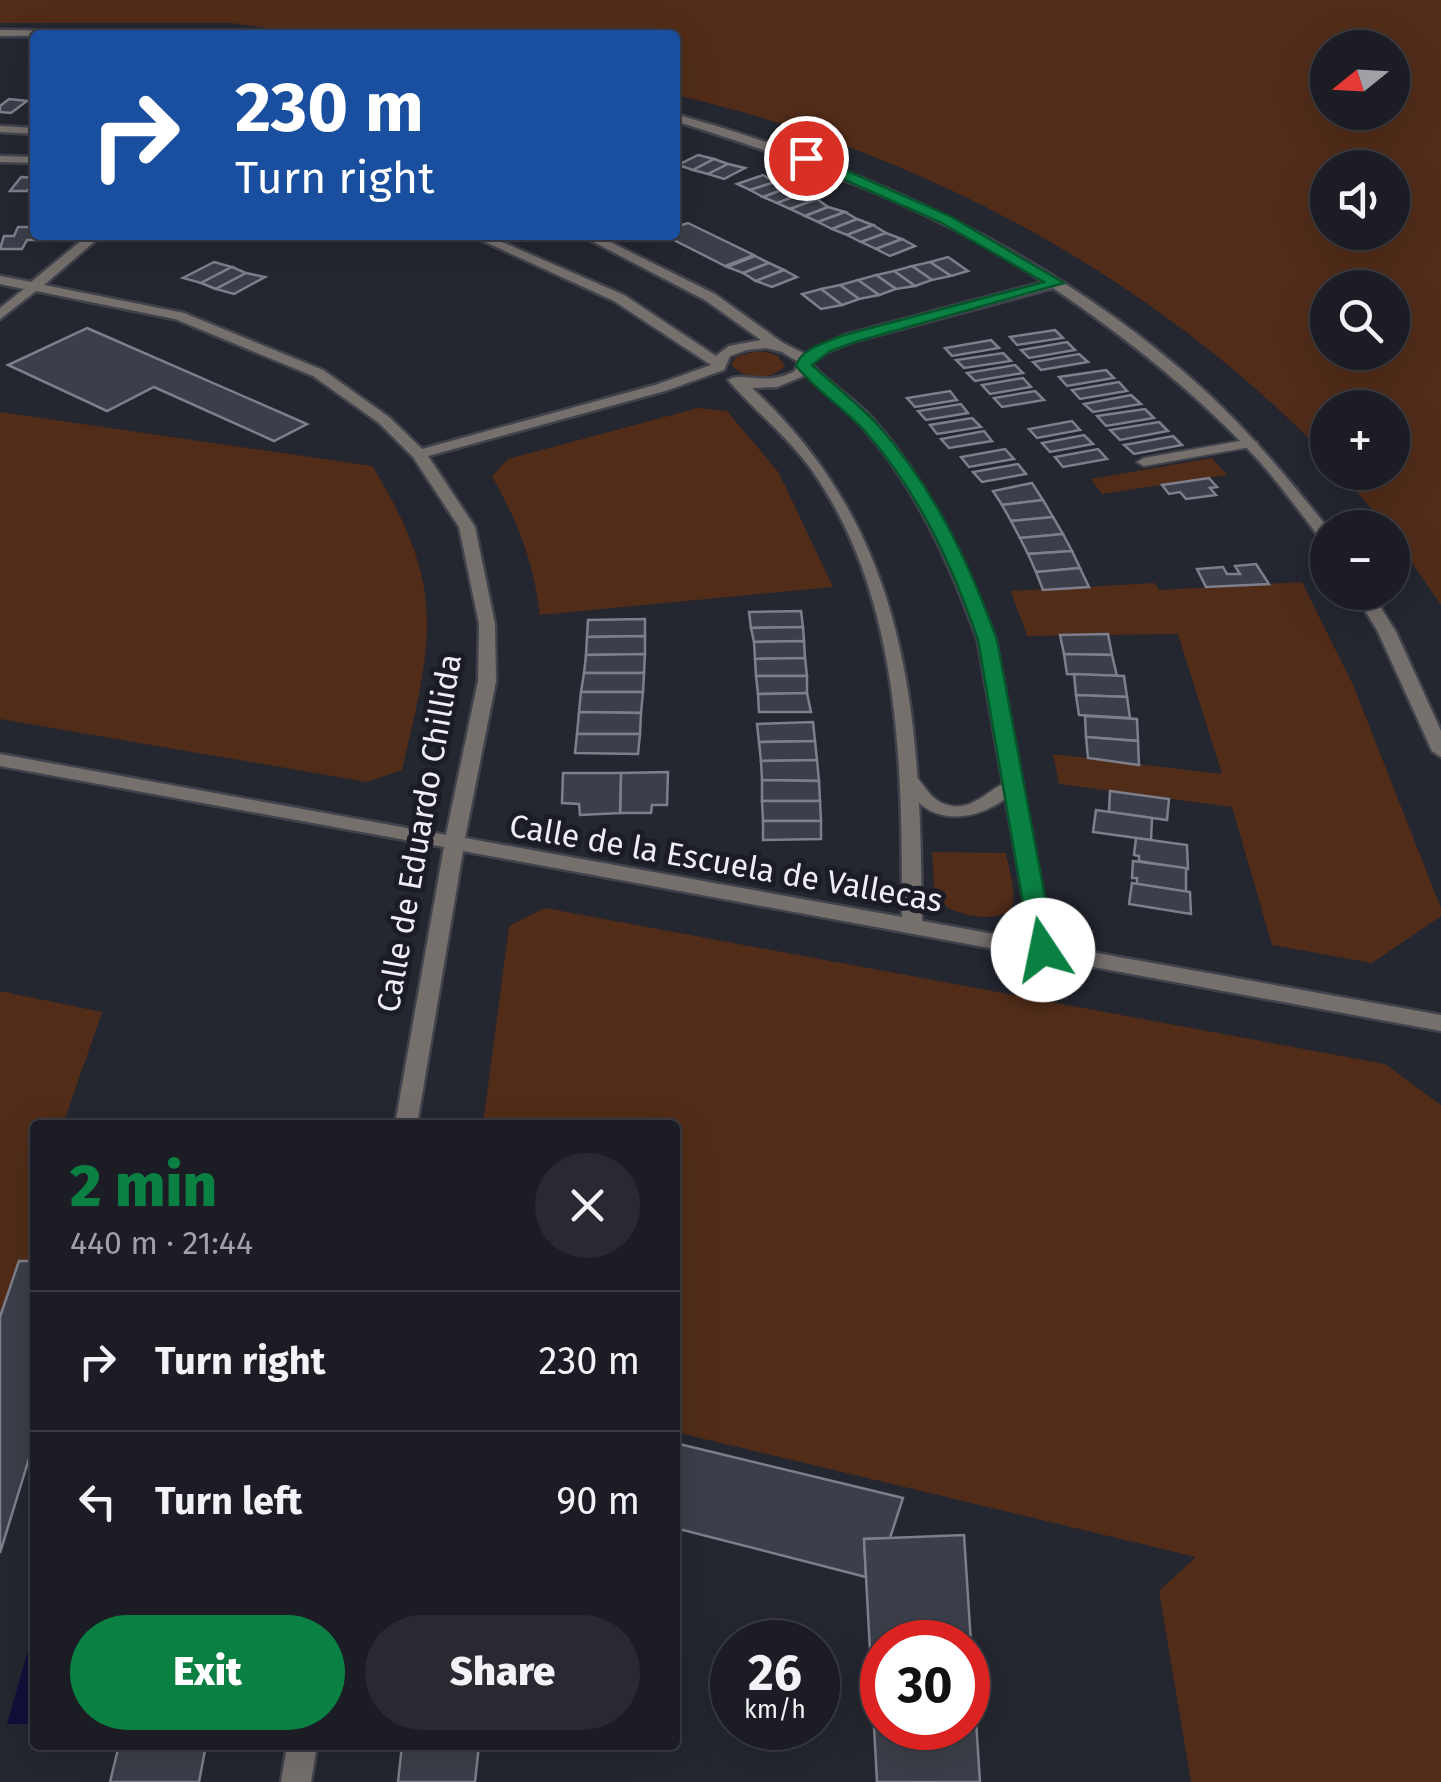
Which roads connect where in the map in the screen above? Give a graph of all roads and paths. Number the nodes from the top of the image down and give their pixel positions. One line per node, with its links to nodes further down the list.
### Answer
1 (0, 33): 2 (street)
2 (30, 33)
3 (30, 44): 4 (street)
4 (0, 45)
5 (680, 118): 14 (street)
6 (0, 130): 7 (street)
7 (30, 131)
8 (0, 159): 9 (street)
9 (30, 160)
10 (90, 240): 15 (street)
11 (487, 240): 21 (street)
12 (596, 240): 19 (street)
13 (0, 280): 15 (street, Calle de Eduardo Chillida)
14 (1057, 283): 18 (street); 24 (street)
15 (36, 286): 16 (street, Calle de Eduardo Chillida); 17 (street); 25 (street, Calle de Eduardo Chillida)
16 (0, 287)
17 (0, 315)
18 (850, 338): 19 (street); 20 (street)
19 (779, 346): 20 (street); 21 (street)
20 (804, 364): 22 (street); 32 (street)
21 (719, 366): 22 (street); 23 (street)
22 (734, 380): 23 (street); 31 (street)
23 (660, 388): 25 (street)
24 (1250, 442): 26 (lane); 27 (street)
25 (419, 454): 33 (street, Calle de Eduardo Chillida)
26 (1144, 462)
27 (1310, 516)
28 (1373, 610): 29 (street)
29 (1441, 751)
30 (0, 760): 33 (street, Calle de la Escuela de Vallecas)
31 (907, 776): 32 (lane); 34 (street)
32 (1012, 785): 35 (street)
33 (454, 844): 34 (street, Calle de la Escuela de Vallecas); 37 (street, Calle de Eduardo Chillida)
34 (912, 928): 35 (street, Calle de la Escuela de Vallecas)
35 (1043, 950): 36 (street, Calle de la Escuela de Vallecas)
36 (1441, 1024)
37 (407, 1120)
38 (301, 1750): 39 (street)
39 (296, 1782)

